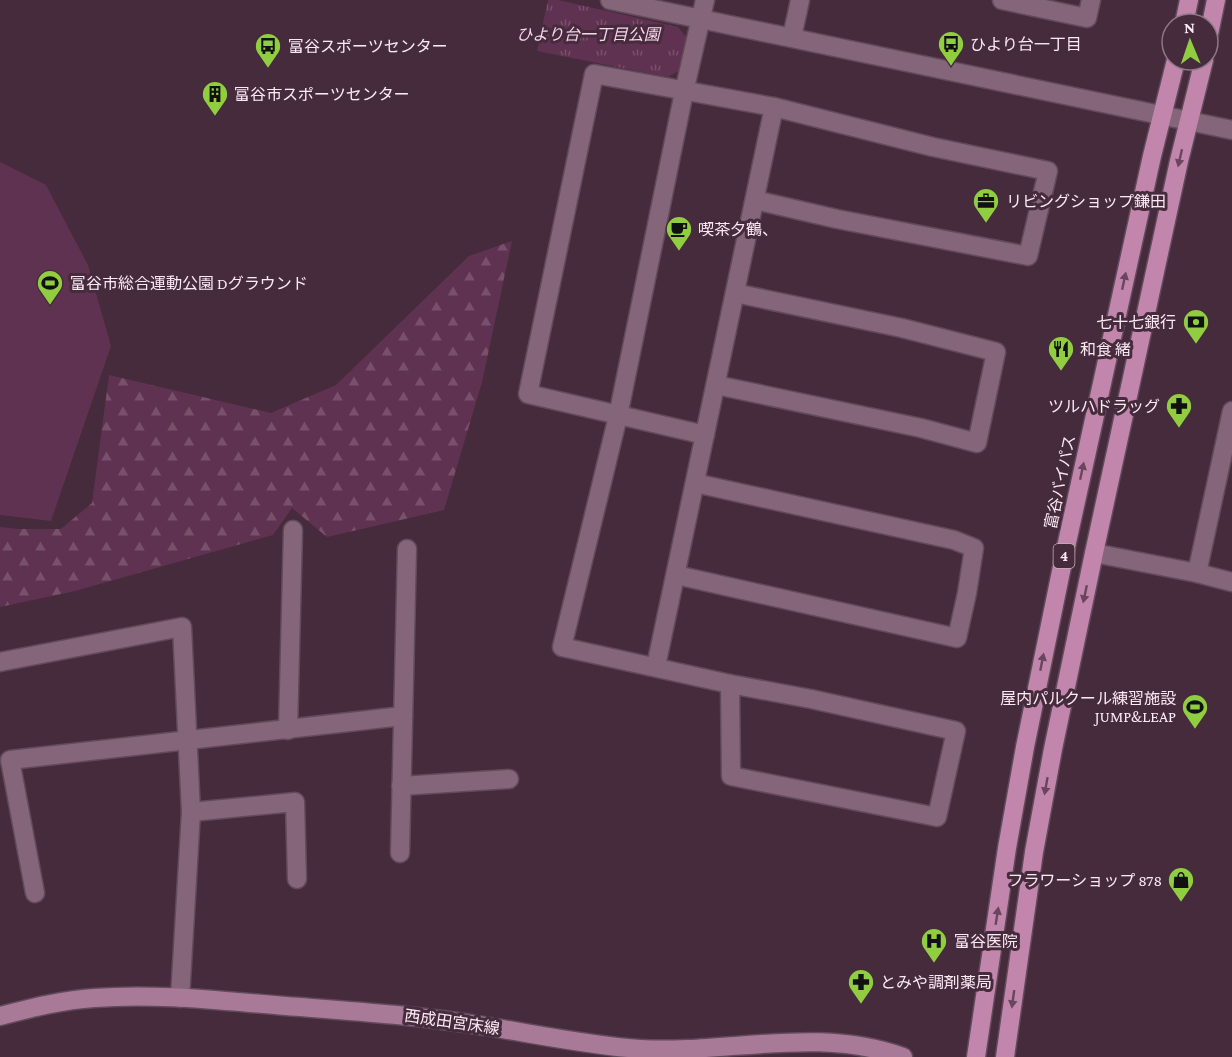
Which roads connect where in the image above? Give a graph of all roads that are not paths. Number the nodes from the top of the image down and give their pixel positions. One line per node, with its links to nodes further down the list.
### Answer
1 (610, 0): 6 (street)
2 (705, 0): 6 (street)
3 (801, 0): 7 (street)
4 (1002, 0): 5 (street)
5 (1091, 0)
6 (701, 20): 7 (street); 10 (street)
7 (792, 37): 12 (street)
8 (1173, 72): 12 (highway, 富谷バイパス / 4)
9 (1201, 72): 13 (highway, 4)
10 (684, 92): 11 (street); 19 (street); 19 (street)
11 (774, 107): 15 (street); 15 (street)
12 (1162, 116): 13 (street); 43 (highway, 富谷バイパス / 4, one-way to 12)
13 (1189, 122): 14 (street); 24 (highway, 4, one-way to 24)
14 (1232, 130)
15 (755, 200): 16 (street)
16 (735, 293): 17 (street); 17 (street)
17 (716, 385): 20 (street)
18 (1232, 411): 25 (street)
19 (618, 416): 20 (street); 29 (street)
20 (705, 435): 21 (street)
21 (695, 483): 26 (street); 26 (street)
22 (293, 530): 32 (street)
23 (406, 549): 31 (street)
24 (1094, 554): 25 (street); 44 (highway, 4, one-way to 44)
25 (1197, 573): 27 (street)
26 (676, 575): 29 (street)
27 (1232, 582)
28 (0, 662): 33 (street)
29 (656, 666): 30 (street)
30 (730, 684): 30 (street)
31 (403, 716): 32 (street); 35 (street)
32 (288, 730): 33 (street)
33 (188, 741): 36 (street); 39 (street)
34 (509, 779): 35 (street)
35 (401, 786): 37 (street)
36 (191, 812): 38 (street); 40 (street)
37 (400, 853)
38 (297, 879)
39 (35, 893)
40 (180, 998): 41 (main road, 西成田宮床線); 42 (main road, 西成田宮床線)
41 (0, 1016)
42 (903, 1057)
43 (976, 1057)
44 (1005, 1057)

